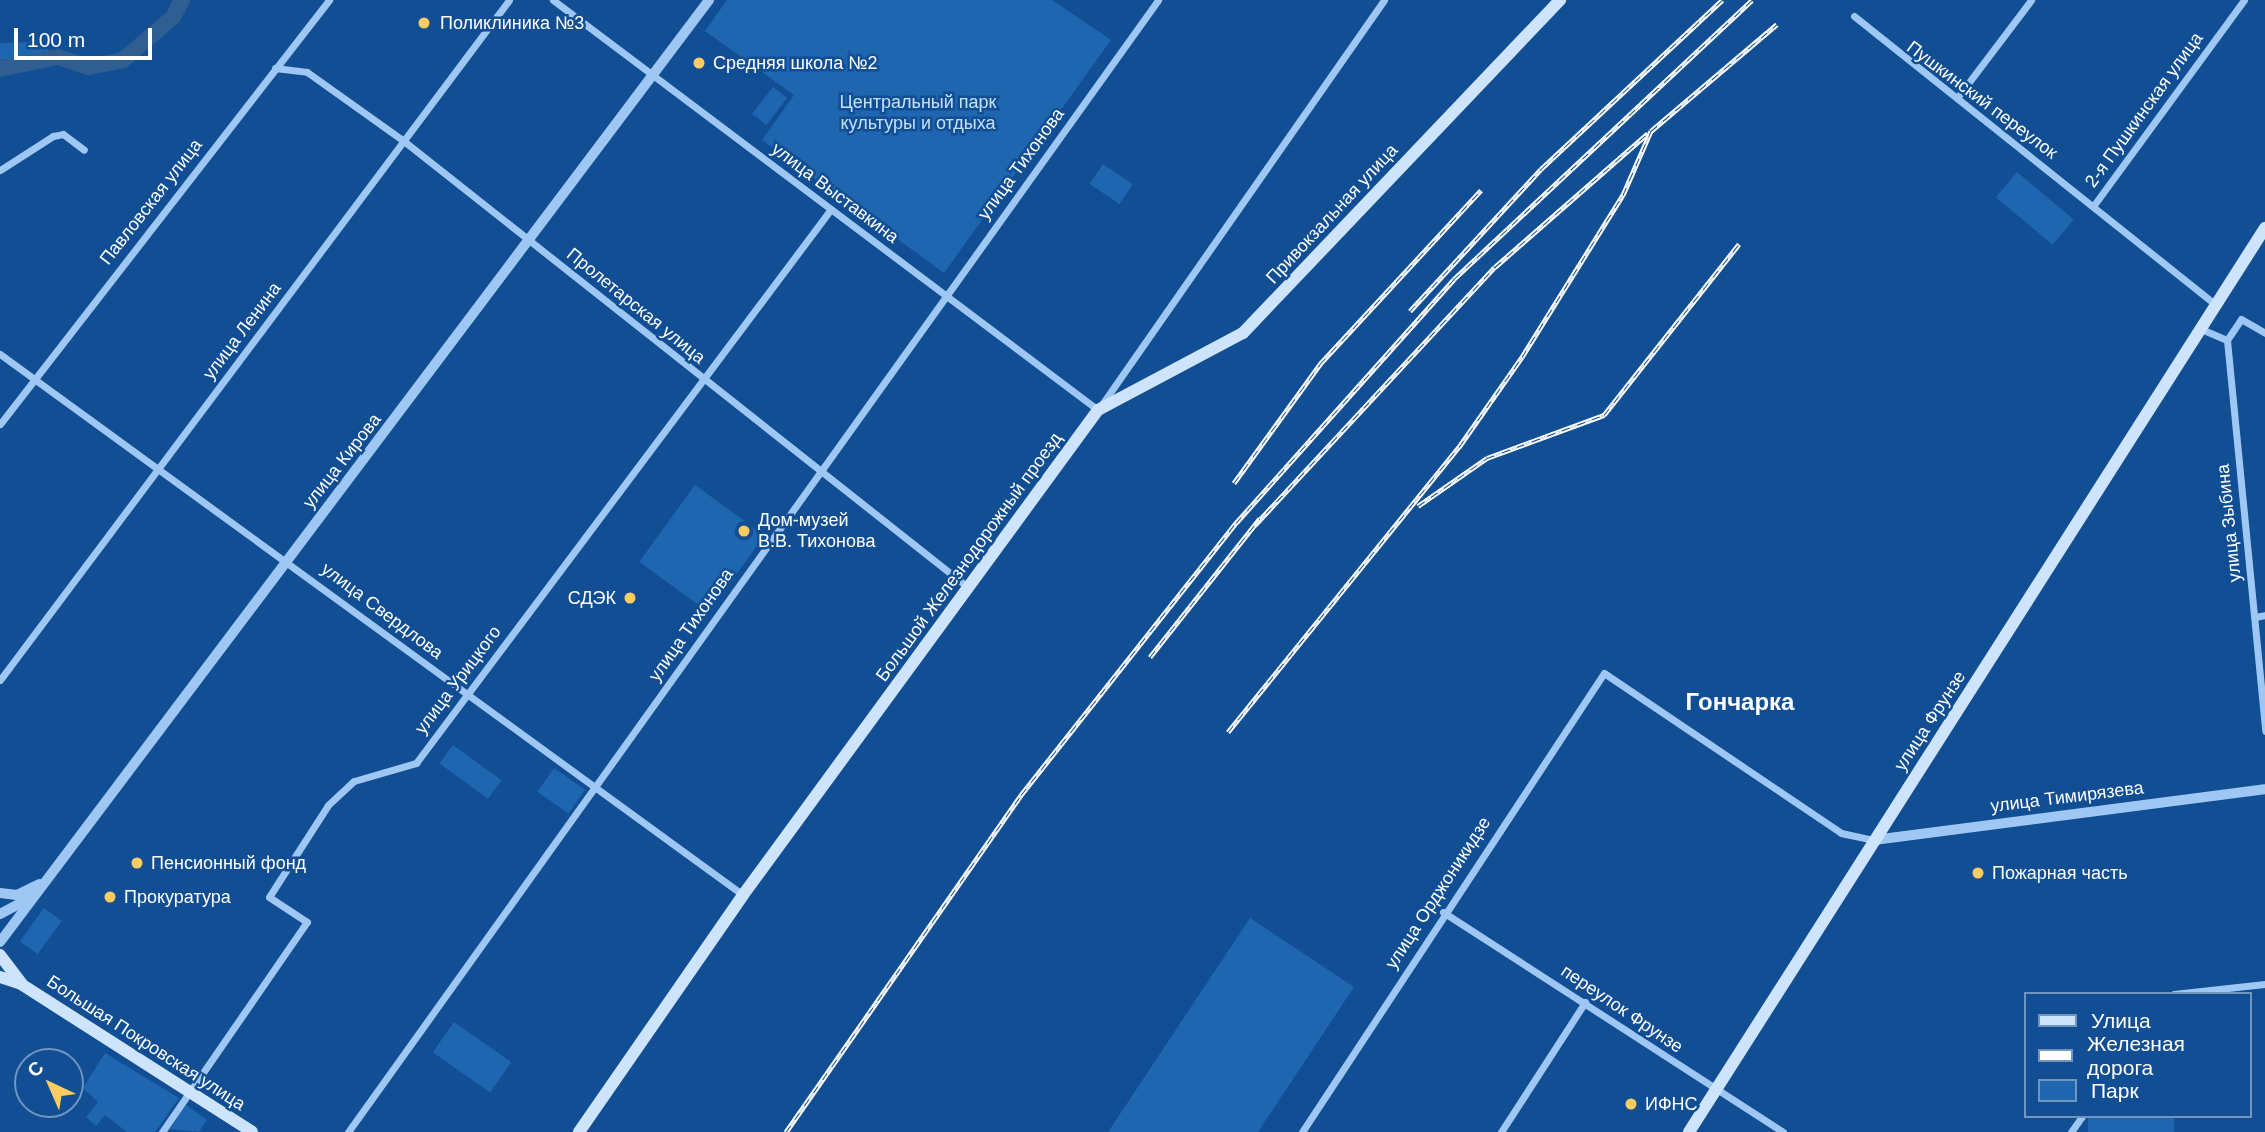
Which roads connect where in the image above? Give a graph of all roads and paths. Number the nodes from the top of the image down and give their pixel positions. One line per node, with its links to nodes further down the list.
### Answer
1 (329, 0): 11 (street, Павловская улица)
2 (509, 0): 14 (street, улица Ленина)
3 (553, 0): 12 (street, улица Выставкина)
4 (709, 0): 12 (street, улица Кирова)
5 (1158, 0): 21 (street, улица Тихонова)
6 (1384, 0): 29 (street, Большой Железнодорожный проезд)
7 (1560, 0): 29 (main road, Привокзальная улица)
8 (2031, 0): 13 (street)
9 (2244, 0): 17 (street, 2-я Пушкинская улица)
10 (1854, 16): 13 (street, Пушкинский переулок)
11 (275, 68): 14 (street, Пролетарская улица); 28 (street, Павловская улица)
12 (653, 77): 18 (street, улица Выставкина); 20 (street, улица Кирова)
13 (1957, 98): 17 (street, Пушкинский переулок)
14 (405, 142): 20 (street, Пролетарская улица); 31 (street, улица Ленина)
15 (84, 150): 16 (street)
16 (0, 170)
17 (2094, 205): 22 (street, Пушкинский переулок)
18 (831, 209): 21 (street, улица Выставкина); 27 (street, улица Урицкого)
19 (2265, 228): 22 (main road, улица Фрунзе)
20 (532, 241): 27 (street, Пролетарская улица); 33 (street, улица Кирова)
21 (945, 295): 29 (street, улица Выставкина); 32 (street, улица Тихонова)
22 (2212, 302): 23 (main road, улица Фрунзе)
23 (2201, 329): 25 (street); 42 (main road, улица Фрунзе)
24 (2265, 333): 25 (street)
25 (2227, 340): 36 (street, улица Зыбина)
26 (0, 354): 28 (street, улица Свердлова)
27 (699, 378): 32 (street, Пролетарская улица); 38 (street, улица Урицкого)
28 (34, 379): 30 (street, Павловская улица); 31 (street, улица Свердлова)
29 (1098, 411): 34 (main road, Большой Железнодорожный проезд)
30 (0, 425)
31 (160, 466): 33 (street, улица Свердлова); 37 (street, улица Ленина)
32 (817, 474): 34 (street, Пролетарская улица); 40 (street, улица Тихонова)
33 (288, 560): 38 (street, улица Свердлова); 43 (street, улица Кирова)
34 (969, 588): 45 (main road, Большой Железнодорожный проезд)
35 (2265, 615): 36 (street)
36 (2255, 617): 39 (street, улица Зыбина)
37 (0, 680)
38 (467, 695): 40 (street, улица Свердлова); 57 (street, улица Урицкого)
39 (2265, 732)
40 (594, 788): 45 (street, улица Свердлова); 60 (street, улица Тихонова)
41 (2265, 789): 42 (street, улица Тимирязева)
42 (1874, 840): 47 (street, улица Орджоникидзе); 56 (main road, улица Фрунзе)
43 (48, 879): 44 (street); 46 (street, улица Кирова)
44 (0, 893)
45 (743, 895): 61 (main road, Большой Железнодорожный проезд)
46 (34, 896): 48 (street); 49 (street, улица Кирова)
47 (1443, 912): 55 (street, переулок Фрунзе); 62 (street, улица Орджоникидзе)
48 (0, 914)
49 (0, 942)
50 (0, 955): 52 (main road)
51 (0, 977): 52 (main road)
52 (21, 984): 57 (main road, Большая Покровская улица)
53 (2265, 984): 54 (street)
54 (2192, 992)
55 (1585, 1002): 56 (street, переулок Фрунзе); 63 (street)
56 (1715, 1090): 64 (main road, улица Фрунзе); 65 (street, переулок Фрунзе)
57 (190, 1093): 58 (street, улица Урицкого); 59 (main road, Большая Покровская улица)
58 (162, 1132)
59 (252, 1132)
60 (348, 1132)
61 (579, 1132)
62 (1302, 1132)
63 (1500, 1132)
64 (1689, 1132)
65 (1783, 1132)

